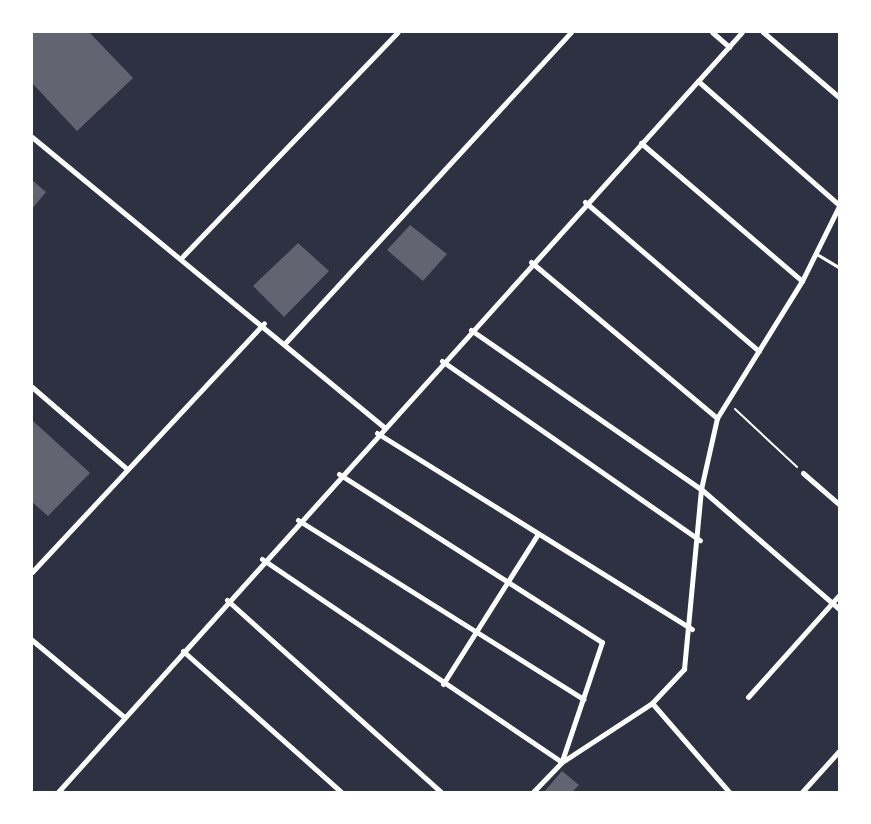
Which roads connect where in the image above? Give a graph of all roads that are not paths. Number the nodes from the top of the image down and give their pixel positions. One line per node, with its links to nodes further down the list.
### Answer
1 (398, 32): 14 (street)
2 (570, 32): 20 (street)
3 (712, 32): 6 (street)
4 (742, 32): 6 (street)
5 (763, 32): 8 (street)
6 (729, 47): 7 (street)
7 (698, 81): 10 (street); 12 (street)
8 (839, 98)
9 (32, 137): 14 (street)
10 (640, 143): 11 (street); 17 (street)
11 (586, 202): 15 (street); 21 (street)
12 (839, 204): 13 (street)
13 (817, 254): 16 (lane); 17 (street)
14 (183, 256): 18 (street)
15 (531, 262): 19 (street); 24 (street)
16 (839, 268)
17 (802, 281): 21 (street)
18 (264, 323): 20 (street); 27 (street)
19 (471, 330): 22 (street); 30 (street)
20 (286, 342): 25 (street)
21 (759, 351): 24 (street)
22 (442, 361): 25 (street); 34 (street)
23 (32, 387): 27 (street)
24 (717, 418): 30 (street)
25 (384, 427): 26 (street)
26 (377, 433): 29 (street); 33 (street)
27 (127, 469): 36 (street)
28 (803, 472): 31 (street)
29 (339, 474): 32 (street); 37 (street)
30 (701, 489): 34 (street); 40 (street)
31 (839, 505)
32 (298, 520): 35 (street); 43 (street)
33 (538, 534): 37 (street); 42 (street)
34 (700, 540): 42 (street)
35 (262, 559): 39 (street); 46 (street)
36 (32, 572)
37 (507, 583): 43 (street); 48 (street)
38 (839, 593): 40 (street)
39 (226, 600): 45 (street); 55 (street)
40 (832, 602): 41 (street); 47 (street)
41 (839, 610)
42 (692, 629): 49 (street)
43 (475, 634): 46 (street); 48 (street)
44 (32, 640): 50 (street)
45 (183, 651): 50 (street); 54 (street)
46 (443, 684): 52 (street)
47 (748, 697)
48 (583, 699): 52 (street)
49 (652, 703): 52 (street); 57 (street)
50 (124, 717): 53 (street)
51 (839, 750): 58 (street)
52 (562, 762): 56 (street)
53 (58, 793)
54 (341, 793)
55 (441, 793)
56 (533, 793)
57 (729, 793)
58 (802, 793)

